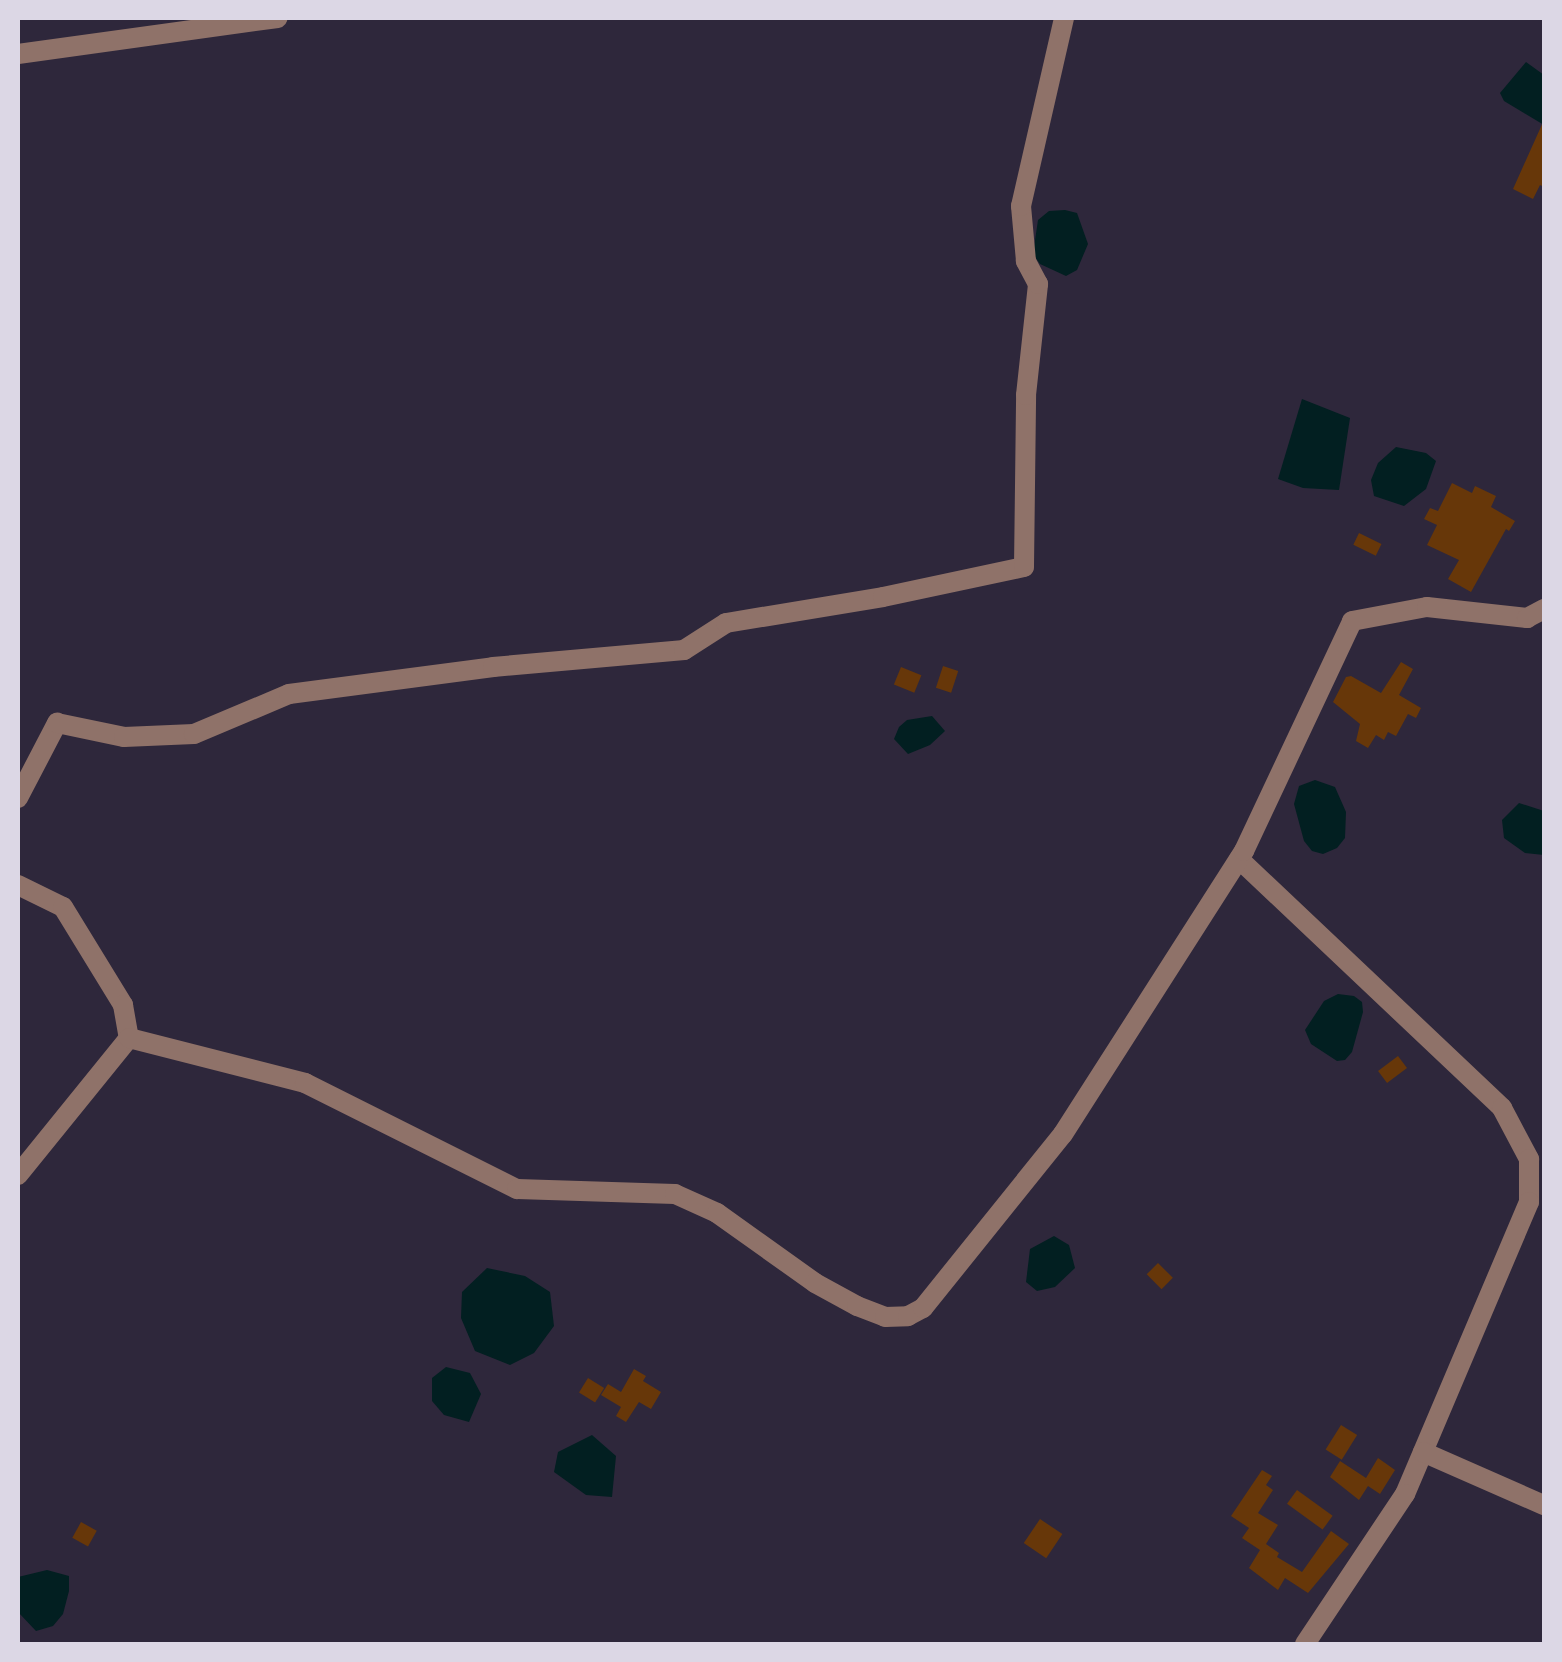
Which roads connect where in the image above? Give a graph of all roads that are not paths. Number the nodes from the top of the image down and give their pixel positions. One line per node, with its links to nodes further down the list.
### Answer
1 (278, 18): 3 (street)
2 (1064, 18): 5 (street)
3 (18, 54)
4 (1544, 609): 6 (street)
5 (18, 798)
6 (1238, 859): 8 (street); 10 (street)
7 (18, 885): 8 (street)
8 (129, 1038): 9 (street)
9 (18, 1176)
10 (1423, 1452): 11 (street); 12 (street)
11 (1544, 1505)
12 (1305, 1644)

